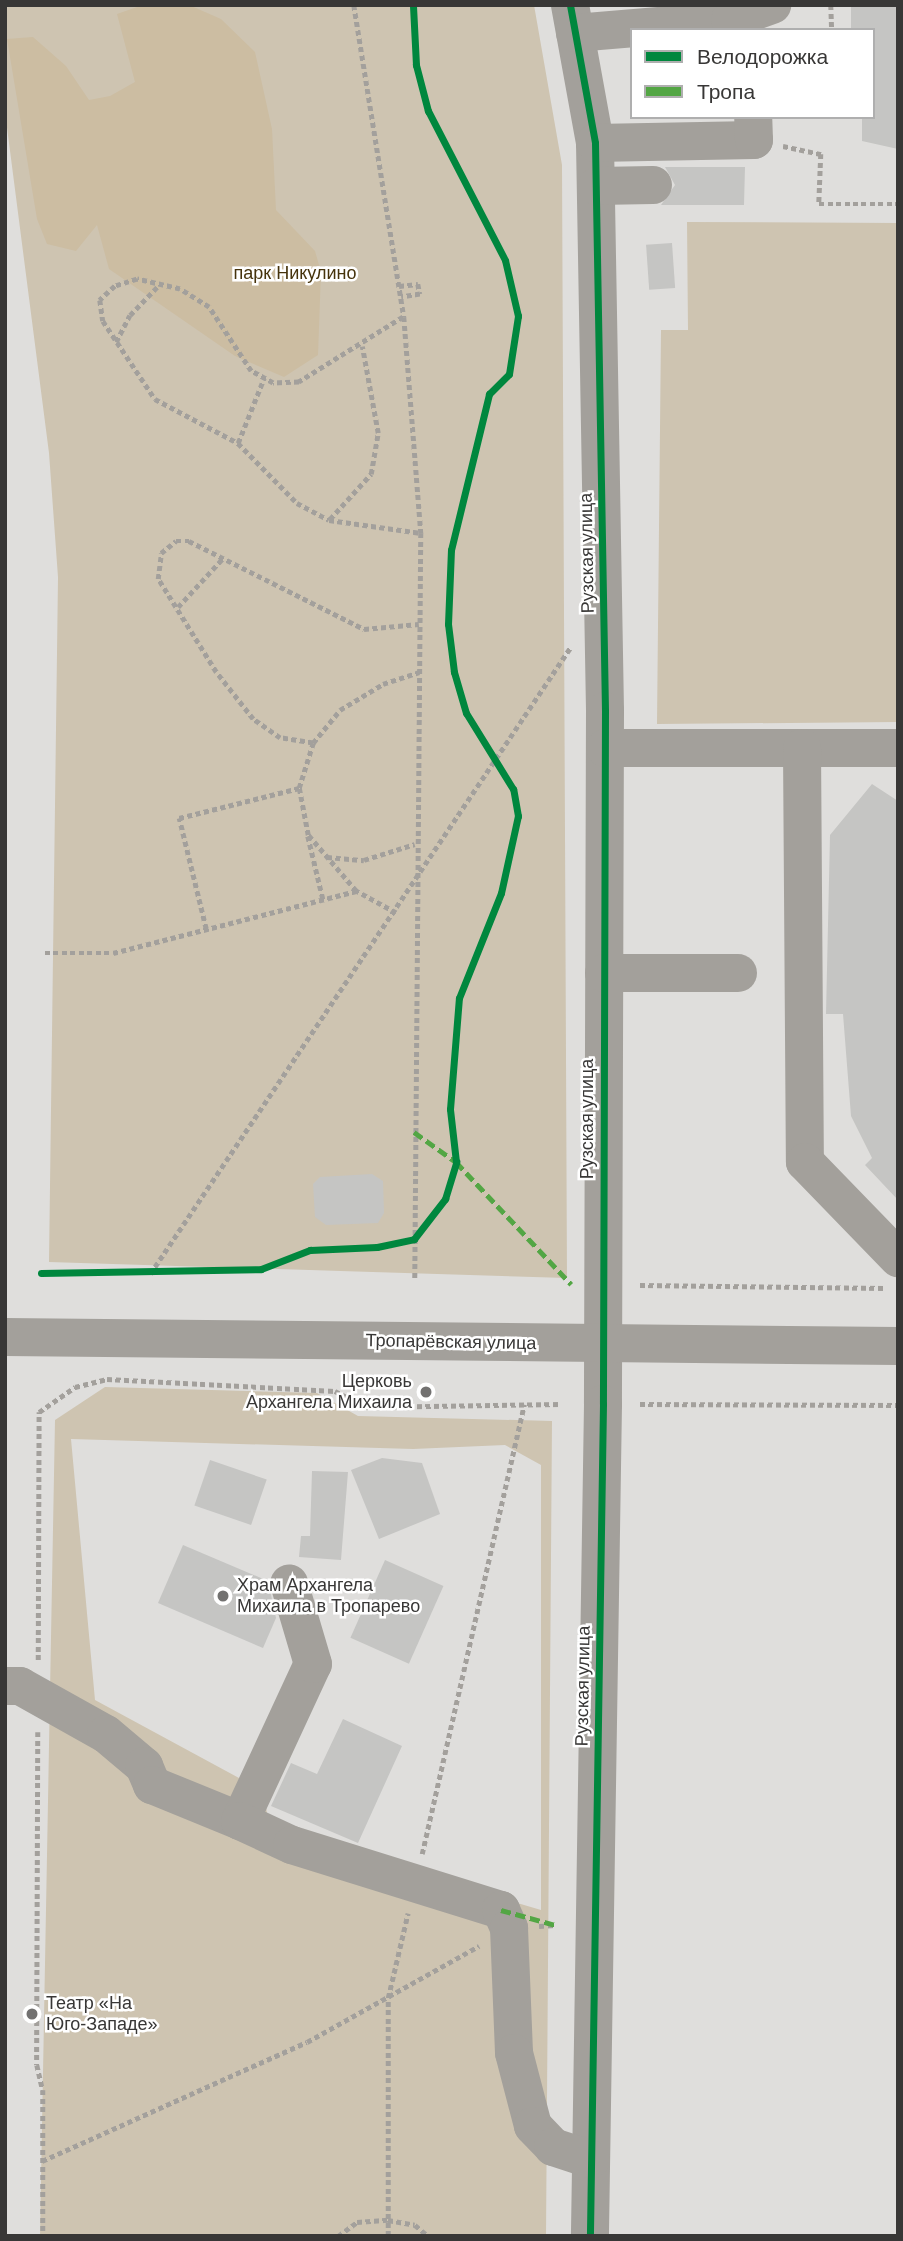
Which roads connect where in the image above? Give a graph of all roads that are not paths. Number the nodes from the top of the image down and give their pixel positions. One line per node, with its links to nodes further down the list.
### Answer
1 (772, 5): 2 (street)
2 (573, 19): 4 (street, Рузская улица)
3 (754, 129): 4 (street)
4 (595, 143): 6 (street, Рузская улица)
5 (653, 185): 6 (street)
6 (597, 186): 7 (street, Рузская улица)
7 (605, 748): 8 (street); 10 (street, Рузская улица)
8 (802, 748): 9 (street); 12 (street)
9 (898, 748)
10 (604, 973): 11 (street); 14 (street, Рузская улица)
11 (738, 973)
12 (898, 1258)
13 (5, 1337): 14 (street, Тропарёвская улица)
14 (603, 1343): 15 (street, Тропарёвская улица); 19 (street, Рузская улица)
15 (898, 1346)
16 (289, 1583): 18 (street)
17 (22, 1691): 18 (street)
18 (240, 1821): 19 (street)
19 (591, 2159): 20 (street, Рузская улица)
20 (590, 2236)

